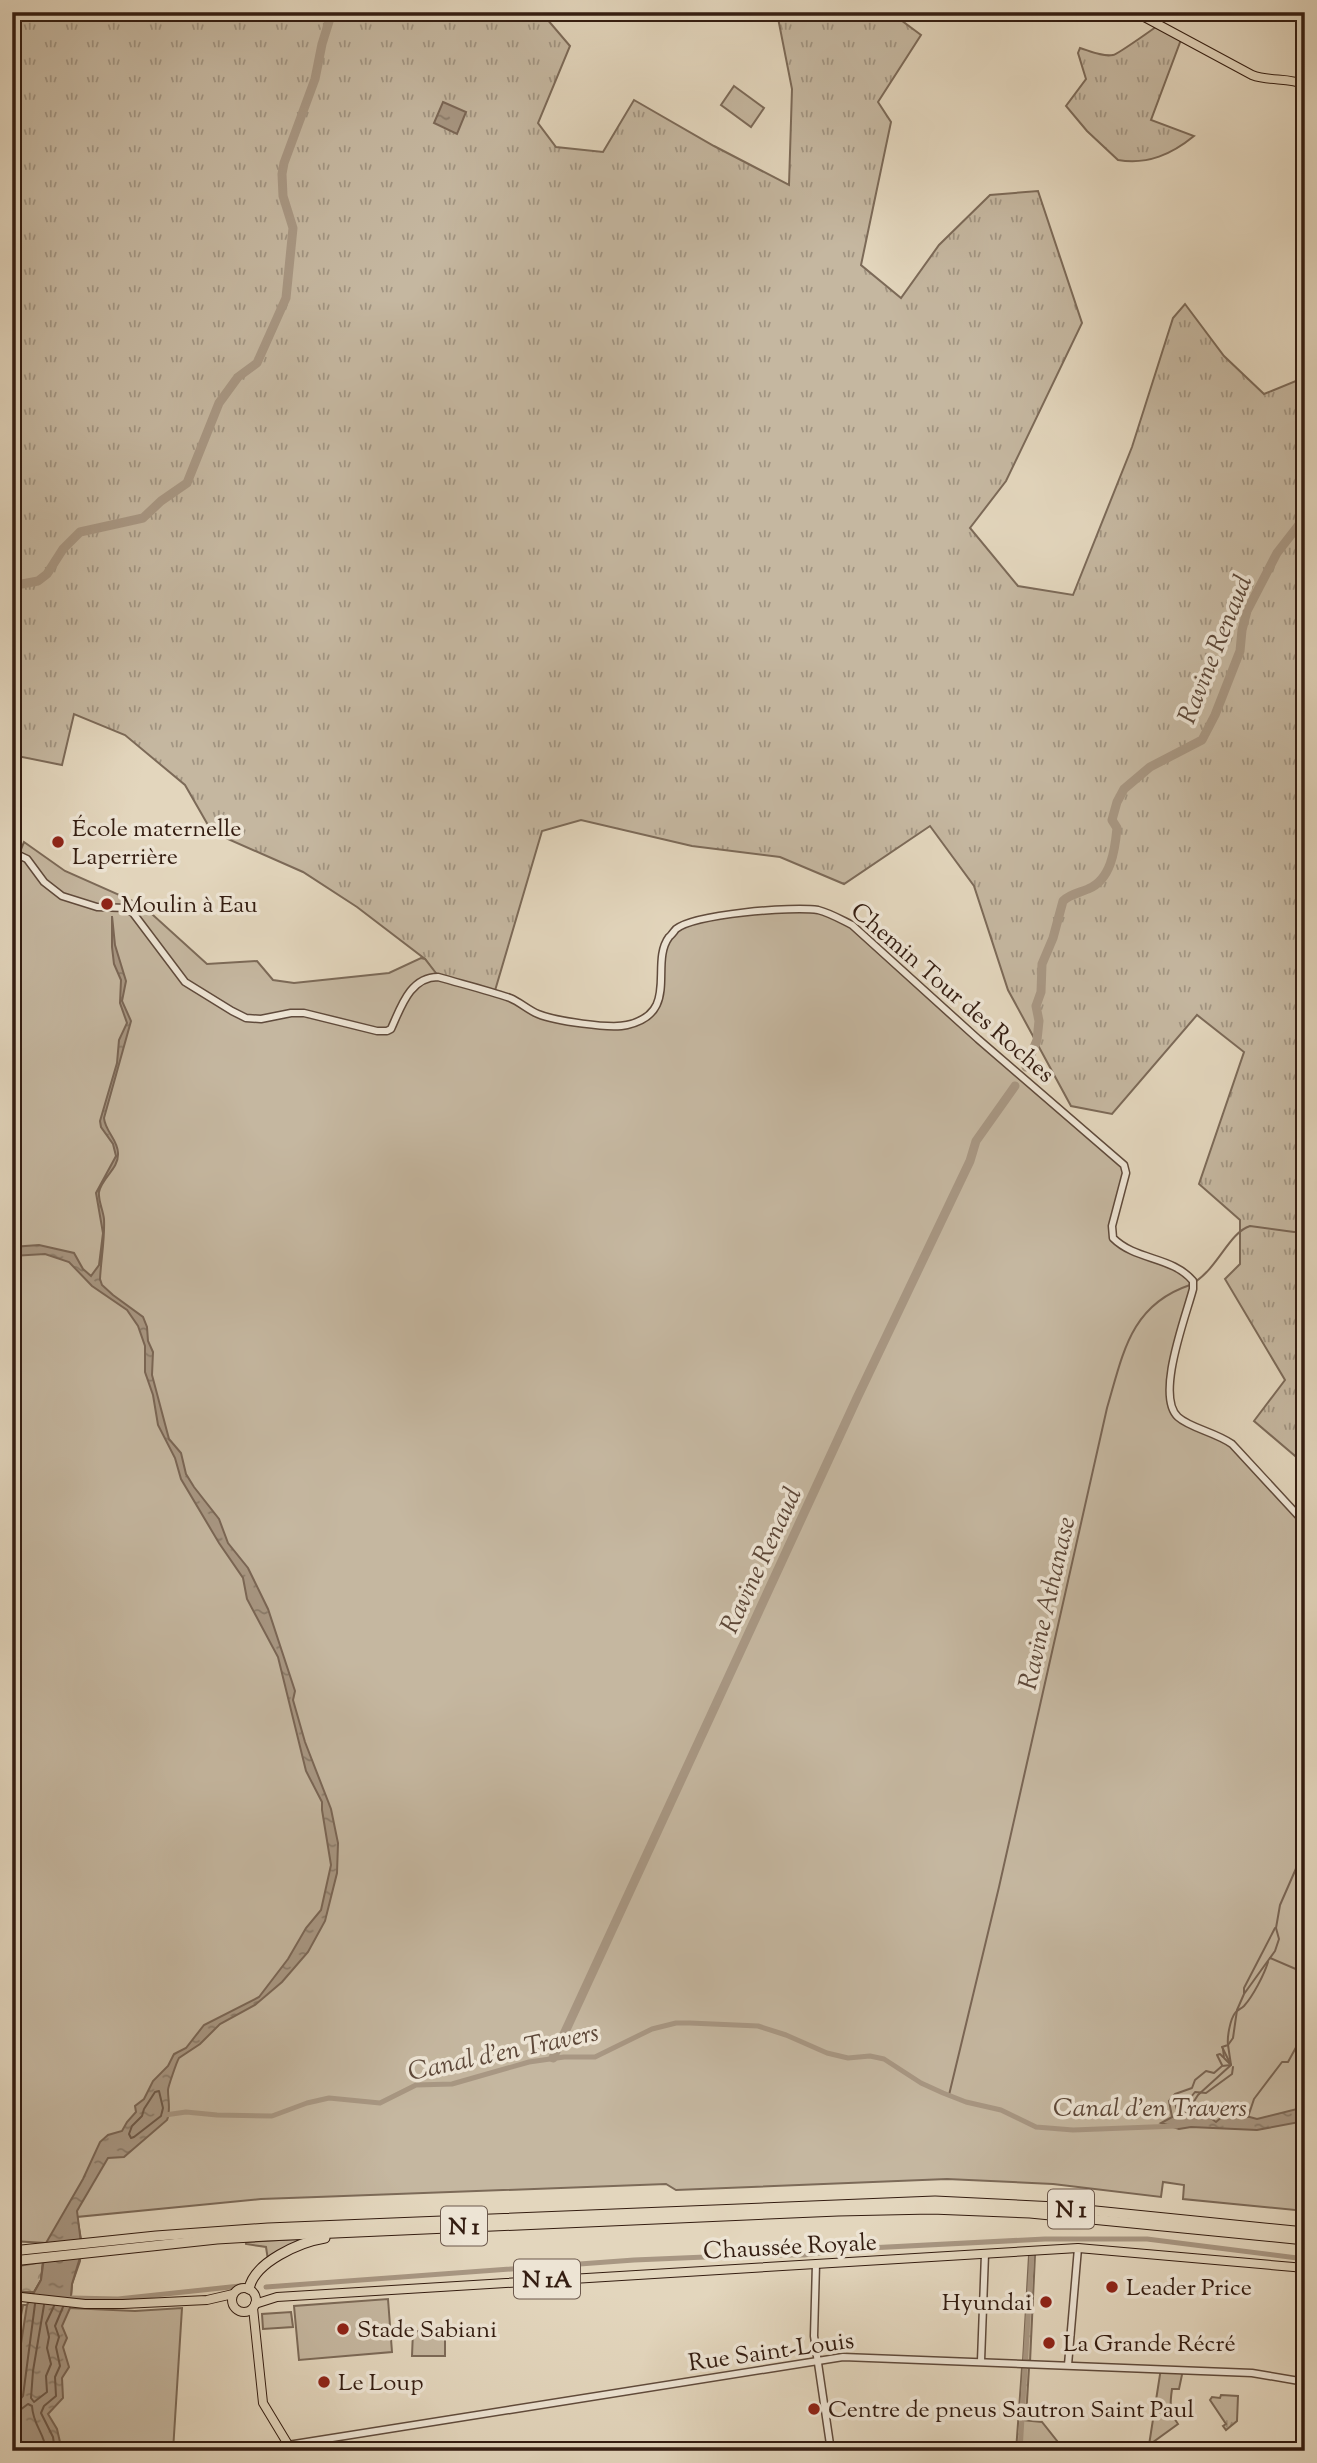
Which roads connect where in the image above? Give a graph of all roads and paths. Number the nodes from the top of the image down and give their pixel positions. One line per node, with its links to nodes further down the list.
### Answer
1 (1135, 12): 2 (main road)
2 (1305, 85)
3 (12, 852): 4 (street, Chemin Tour des Roches)
4 (1305, 1523)
5 (359, 2232): 7 (highway, N 1); 8 (highway, N 1); 15 (highway)
6 (1305, 2232): 8 (highway, N 1)
7 (1305, 2240)
8 (92, 2247): 10 (highway, N 1); 12 (highway, N 1)
9 (1078, 2248): 11 (main road, Chaussée Royale / N 1A); 14 (main road, Chaussée Royale / N 1A); 26 (street)
10 (12, 2251)
11 (985, 2254): 13 (main road, Chaussée Royale / N 1A); 25 (street)
12 (12, 2261)
13 (816, 2264): 18 (main road, Chaussée Royale / N 1A); 24 (street)
14 (1305, 2268)
15 (251, 2291): 16 (main road); 18 (main road, Chaussée Royale / N 1A); 21 (main road)
16 (233, 2294): 19 (main road); 20 (main road)
17 (13, 2295): 19 (main road)
18 (277, 2297): 21 (main road, Chaussée Royale / N 1A)
19 (207, 2300): 20 (main road)
20 (233, 2305): 22 (main road)
21 (254, 2306): 22 (main road); 23 (main road)
22 (244, 2312): 23 (main road)
23 (254, 2329): 28 (main road)
24 (819, 2360): 25 (street, Rue Saint-Louis); 28 (street, Rue Saint-Louis); 29 (street)
25 (981, 2361): 26 (street, Rue Saint-Louis)
26 (1068, 2365): 27 (street, Rue Saint-Louis)
27 (1305, 2382)
28 (290, 2448)
29 (831, 2451)

